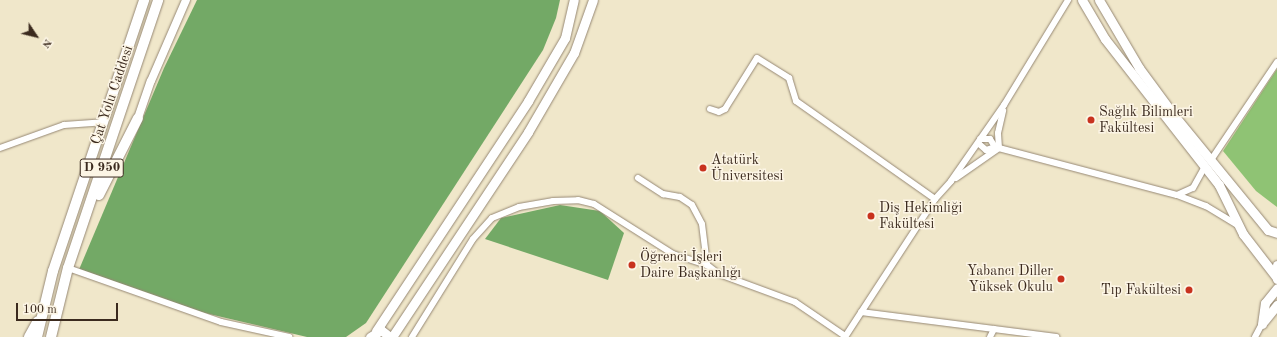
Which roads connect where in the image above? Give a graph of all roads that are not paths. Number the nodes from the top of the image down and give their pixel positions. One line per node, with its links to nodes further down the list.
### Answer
1 (144, 0): 13 (highway, Çat Yolu Caddesi / D 950)
2 (158, 0): 23 (highway, Çat Yolu Caddesi / D 950)
3 (186, 0): 12 (street)
4 (574, 0): 36 (main road)
5 (593, 0): 42 (main road)
6 (1068, 0): 10 (street)
7 (1082, 0): 18 (main road)
8 (1099, 0): 17 (main road)
9 (1277, 62): 17 (street)
10 (1004, 105): 14 (street); 15 (street)
11 (710, 108): 22 (street)
12 (138, 118): 23 (highway)
13 (103, 122): 16 (street); 32 (highway, Çat Yolu Caddesi / D 950)
14 (979, 141): 15 (street); 15 (street); 20 (street)
15 (997, 147): 20 (street); 21 (street)
16 (0, 148)
17 (1211, 160): 25 (main road)
18 (1204, 168): 21 (street); 24 (main road)
19 (638, 178): 26 (street)
20 (951, 182): 22 (street)
21 (1177, 195): 24 (street)
22 (935, 199): 33 (street)
23 (86, 220): 28 (highway, Çat Yolu Caddesi / D 950)
24 (1238, 225): 29 (main road)
25 (1277, 234)
26 (707, 265): 37 (street); 43 (street)
27 (1277, 265): 29 (main road)
28 (68, 268): 40 (highway, Çat Yolu Caddesi / D 950); 41 (street)
29 (1277, 279)
30 (1277, 288): 34 (main road)
31 (1277, 305): 34 (main road)
32 (43, 312): 38 (highway); 39 (highway, Çat Yolu Caddesi / D 950)
33 (861, 312): 35 (street); 37 (street)
34 (1262, 324): 46 (street)
35 (994, 329): 44 (street); 45 (street)
36 (373, 334): 42 (main road)
37 (845, 336)
38 (29, 337)
39 (37, 337)
40 (51, 337)
41 (289, 337)
42 (391, 337)
43 (412, 337)
44 (990, 337)
45 (1056, 337)
46 (1255, 337)

